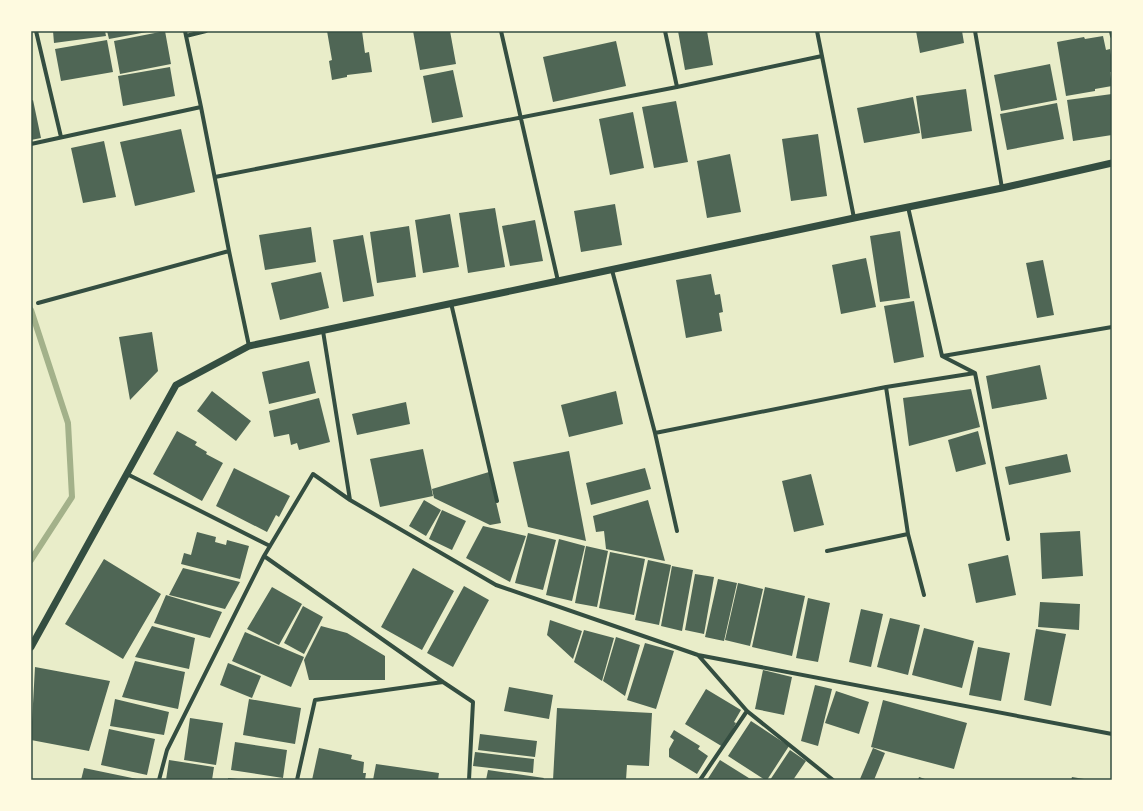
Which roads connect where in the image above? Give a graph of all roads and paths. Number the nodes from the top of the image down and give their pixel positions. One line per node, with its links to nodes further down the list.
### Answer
1 (36, 31): 15 (street)
2 (185, 31): 9 (street)
3 (206, 31): 9 (street)
4 (501, 31): 14 (street)
5 (665, 31): 12 (street)
6 (817, 31): 11 (street)
7 (975, 31): 19 (street)
8 (1111, 31): 10 (street)
9 (186, 36): 13 (street)
10 (1112, 36)
11 (822, 56): 12 (street); 21 (street)
12 (677, 86): 14 (street)
13 (201, 107): 15 (street); 18 (street)
14 (520, 117): 18 (street); 24 (street)
15 (61, 136): 16 (street)
16 (31, 144)
17 (1112, 163): 19 (street)
18 (215, 177): 22 (street)
19 (1002, 188): 20 (street)
20 (908, 206): 21 (street); 30 (street)
21 (854, 218): 23 (street)
22 (229, 251): 25 (street); 29 (street)
23 (612, 270): 24 (street); 33 (street)
24 (558, 281): 26 (street)
25 (38, 303)
26 (451, 303): 28 (street); 36 (street)
27 (1112, 327): 30 (street)
28 (323, 331): 29 (street); 35 (street)
29 (249, 346): 34 (street)
30 (942, 356): 31 (street)
31 (975, 373): 32 (street); 39 (street)
32 (886, 387): 33 (street); 38 (street)
33 (654, 433): 37 (street)
34 (127, 474): 40 (street); 44 (street)
35 (350, 500): 40 (street); 45 (street)
36 (497, 501)
37 (677, 531)
38 (908, 534): 41 (street); 43 (street)
39 (1008, 539)
40 (270, 546): 42 (street)
41 (827, 551)
42 (264, 556): 46 (street); 49 (street)
43 (924, 595)
44 (31, 647)
45 (698, 655): 47 (street); 48 (street)
46 (443, 682): 50 (street); 51 (street)
47 (747, 710): 52 (street); 53 (street)
48 (1112, 734)
49 (159, 780)
50 (297, 780)
51 (469, 780)
52 (700, 780)
53 (833, 780)

